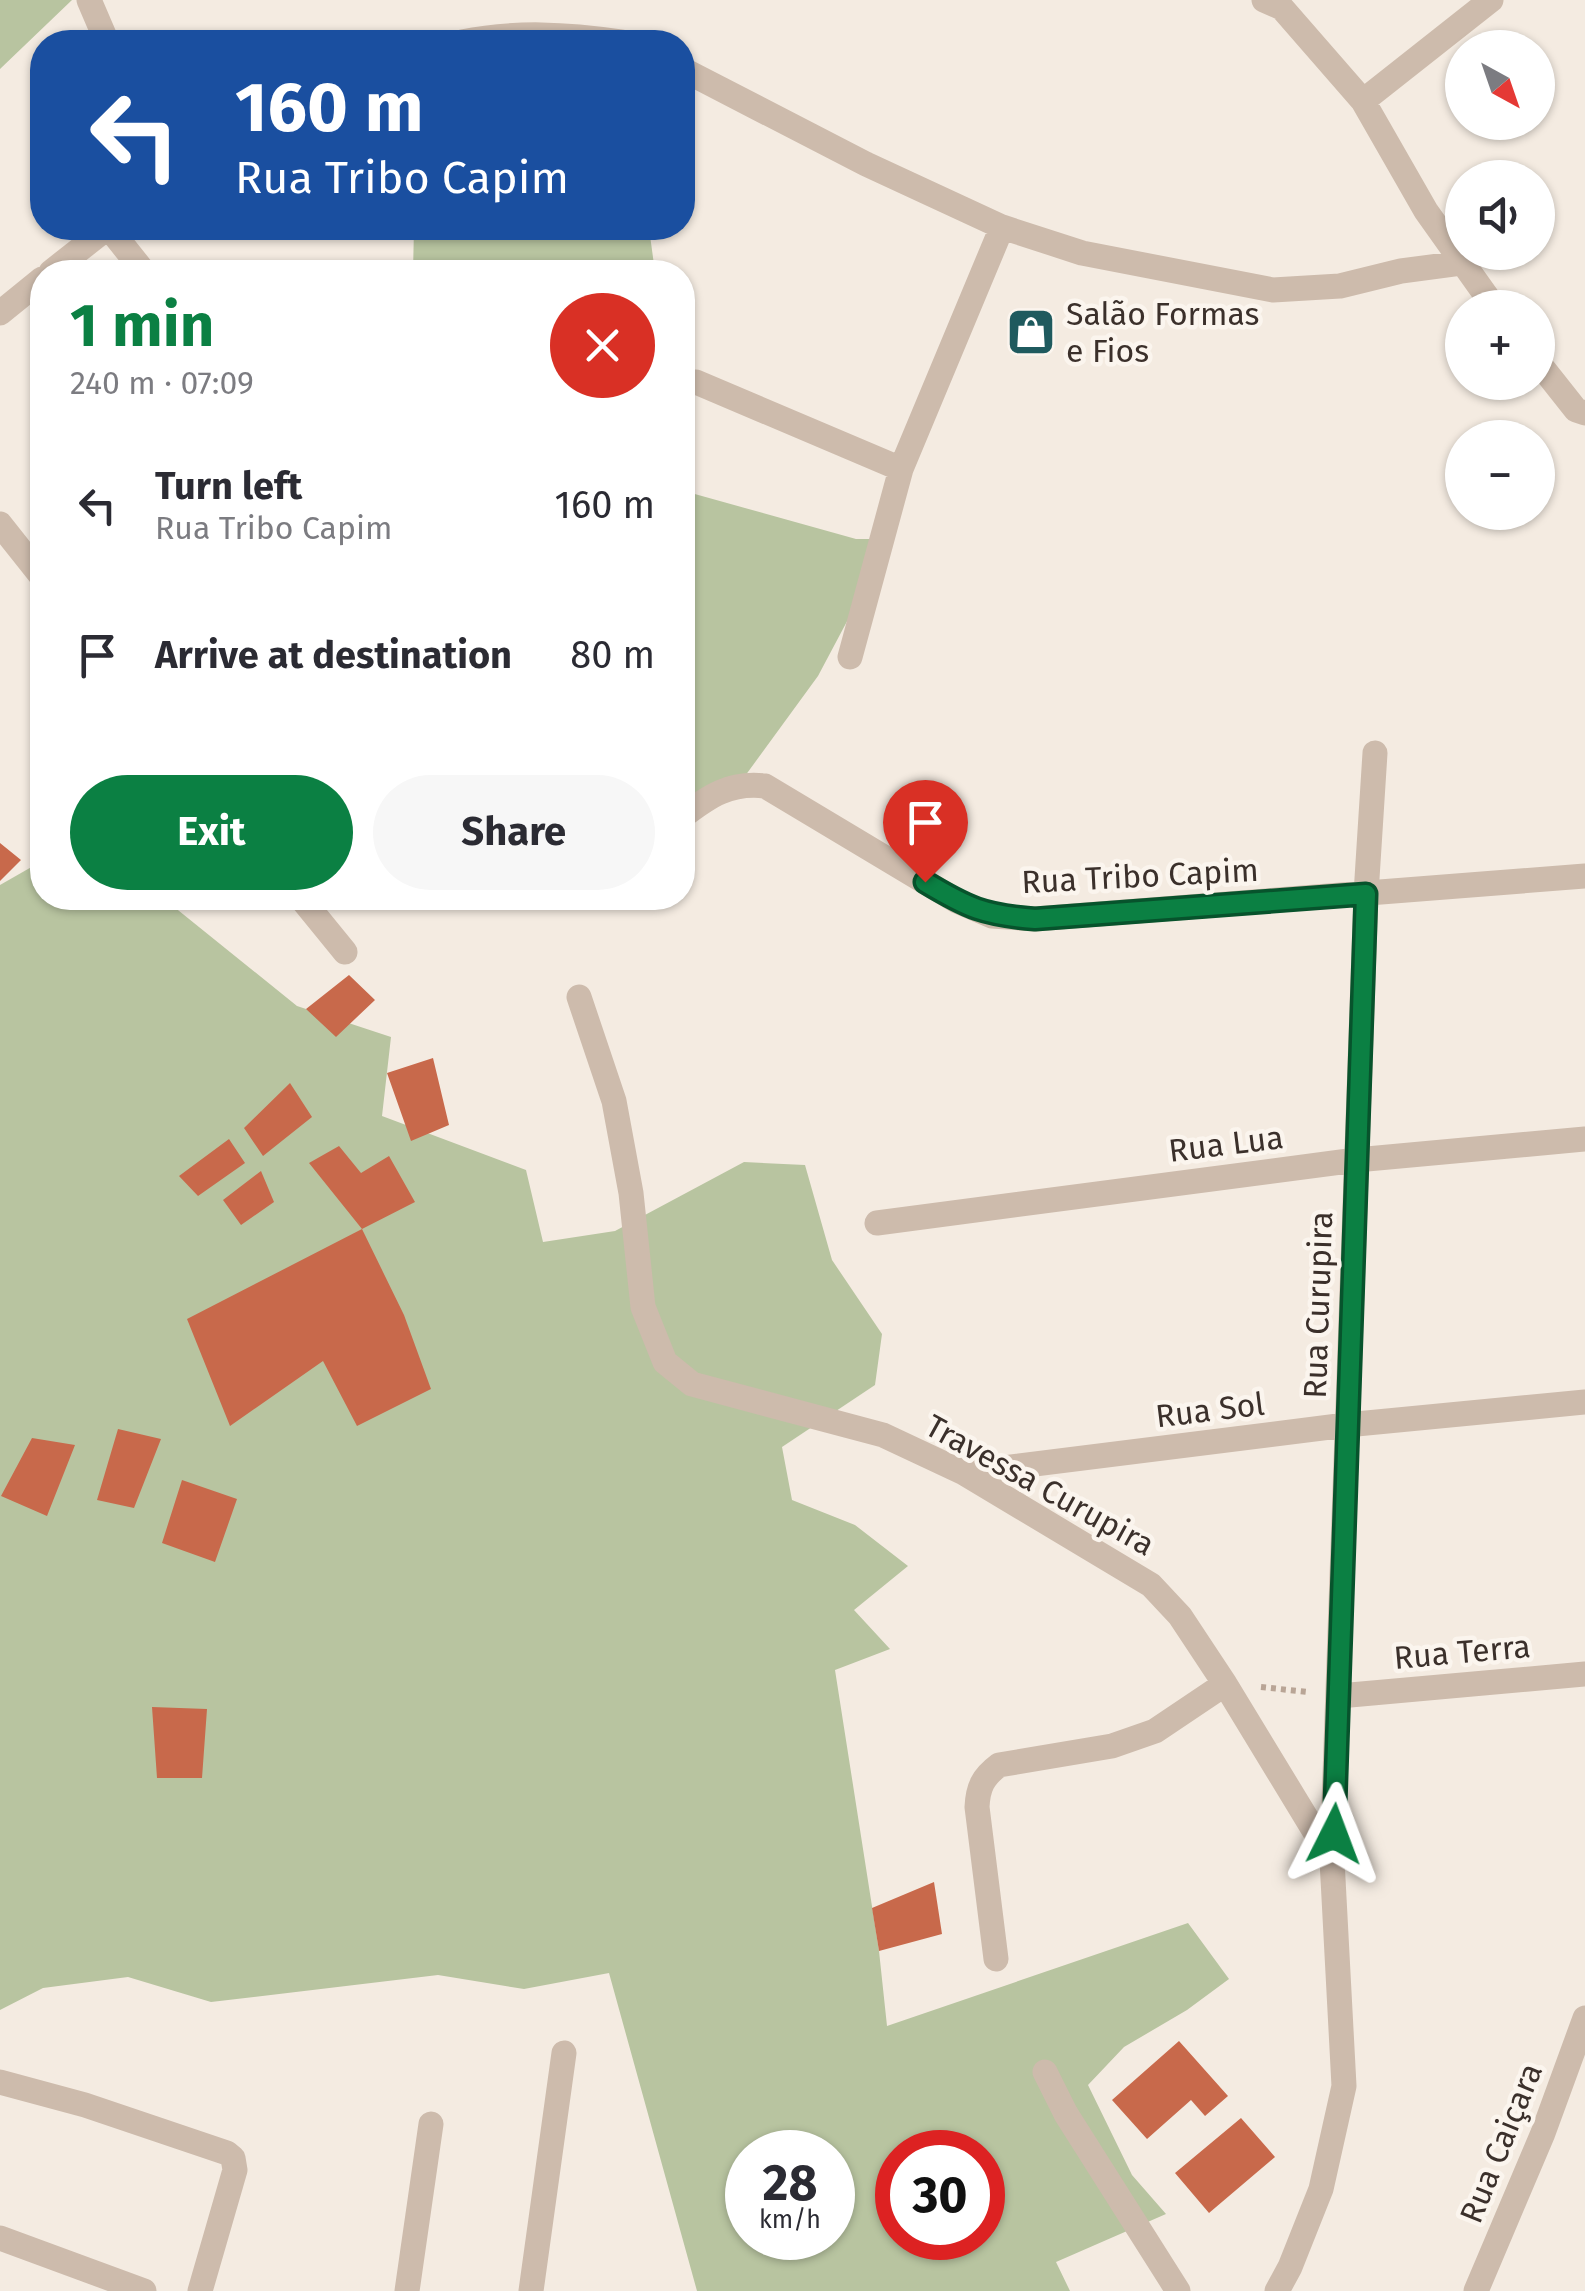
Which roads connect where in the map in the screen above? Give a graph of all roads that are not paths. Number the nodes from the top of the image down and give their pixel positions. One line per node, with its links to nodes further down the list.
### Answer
1 (89, 0): 4 (street)
2 (1491, 0): 6 (street)
3 (1279, 3): 6 (street)
4 (101, 30)
5 (695, 76): 7 (street)
6 (1363, 101): 8 (street)
7 (1002, 227): 13 (street); 19 (street)
8 (1445, 238)
9 (92, 240): 11 (street)
10 (118, 240): 12 (street)
11 (67, 260)
12 (134, 260)
13 (1445, 266)
14 (30, 289): 15 (street)
15 (0, 313)
16 (696, 382): 19 (street)
17 (1555, 383): 18 (street)
18 (1585, 413)
19 (902, 469): 22 (street)
20 (0, 524): 21 (street)
21 (30, 562)
22 (850, 657)
23 (1375, 753): 26 (street, Rua Curupira)
24 (695, 807): 26 (street, Rua Tribo Capim)
25 (1585, 876): 26 (street, Rua Tribo Capim)
26 (1366, 894): 31 (street, Rua Curupira)
27 (311, 910): 28 (street)
28 (344, 952)
29 (579, 997): 35 (street, Travessa Curupira)
30 (1585, 1139): 31 (street, Rua Lua)
31 (1356, 1160): 32 (street, Rua Lua); 34 (street, Rua Curupira)
32 (877, 1222)
33 (1585, 1402): 34 (street, Rua Sol)
34 (1346, 1425): 35 (street, Rua Sol); 38 (street, Rua Curupira)
35 (964, 1474): 37 (street, Travessa Curupira)
36 (1585, 1674): 38 (street, Rua Terra)
37 (1226, 1684): 39 (street, Rua Curupira); 40 (street)
38 (1339, 1696): 39 (street, Rua Curupira)
39 (1332, 1860): 52 (street, Rua Curupira)
40 (996, 1959)
41 (1585, 2018): 53 (street, Rua Caiçara)
42 (564, 2053): 50 (street)
43 (1045, 2072): 51 (street)
44 (0, 2082): 48 (street)
45 (431, 2124): 49 (street)
46 (0, 2238): 47 (street)
47 (144, 2291)
48 (200, 2291)
49 (406, 2291)
50 (530, 2291)
51 (1178, 2291)
52 (1277, 2291)
53 (1476, 2291)

